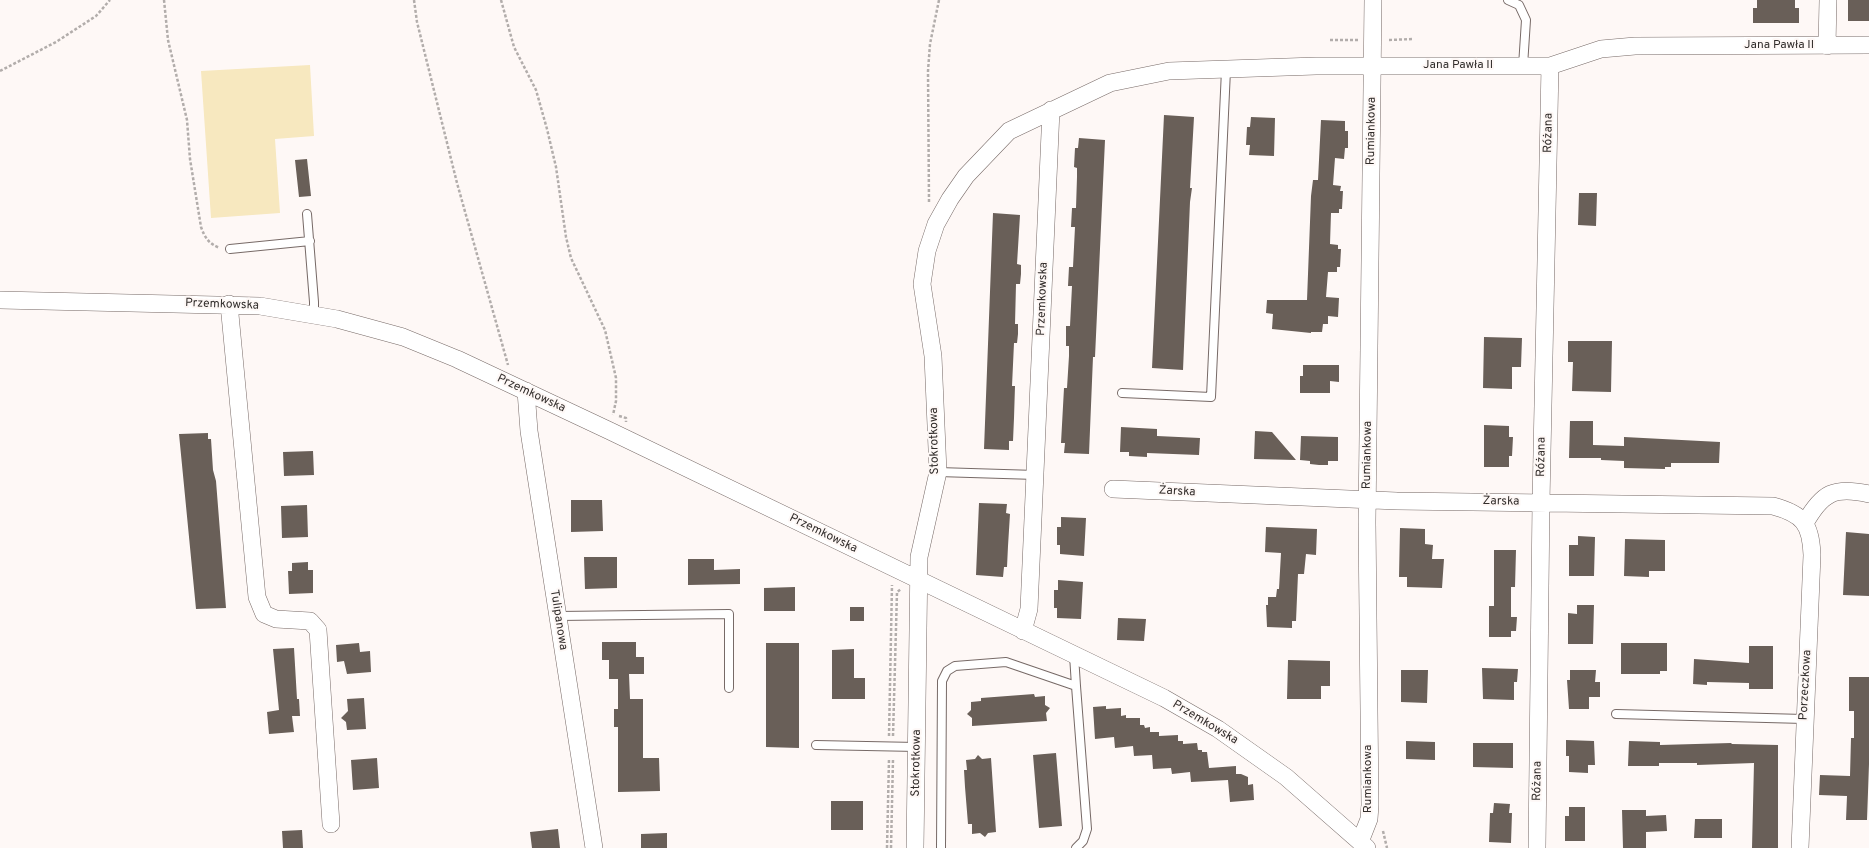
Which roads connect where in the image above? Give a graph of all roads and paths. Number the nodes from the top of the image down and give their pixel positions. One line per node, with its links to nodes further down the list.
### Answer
1 (110, 0): 15 (path)
2 (164, 0): 20 (path)
3 (414, 0): 24 (path)
4 (500, 0): 27 (path)
5 (939, 0): 17 (path)
6 (1373, 0): 11 (street, Rumiankowa)
7 (1508, 0): 12 (lane)
8 (1828, 0): 10 (street)
9 (1869, 45): 10 (street, Jana Pawła II)
10 (1828, 46): 13 (street, Jana Pawła II)
11 (1373, 66): 12 (street, Jana Pawła II); 14 (street, Jana Pawła II); 32 (street, Rumiankowa)
12 (1522, 66): 13 (street, Jana Pawła II)
13 (1550, 66): 33 (street, Różana)
14 (1226, 70): 16 (street, Jana Pawła II); 26 (lane)
15 (0, 71)
16 (1051, 110): 28 (street, Stokrotkowa); 29 (street, Przemkowska)
17 (929, 204)
18 (307, 214): 19 (lane)
19 (310, 241): 20 (lane); 23 (lane)
20 (230, 249)
21 (0, 300): 22 (street, Przemkowska)
22 (229, 304): 23 (street, Przemkowska); 47 (street)
23 (314, 314): 24 (street, Przemkowska)
24 (507, 383): 25 (street, Przemkowska)
25 (526, 392): 27 (street, Przemkowska); 37 (street, Tulipanowa)
26 (1122, 393)
27 (610, 431): 36 (street, Przemkowska)
28 (938, 472): 29 (lane); 36 (street, Stokrotkowa)
29 (1036, 475): 38 (street, Przemkowska)
30 (1113, 489): 32 (street, Żarska)
31 (1869, 494): 34 (street)
32 (1368, 500): 33 (street, Żarska); 48 (street, Rumiankowa)
33 (1541, 502): 34 (street, Żarska); 55 (street, Różana)
34 (1805, 523): 43 (street, Porzeczkowa)
35 (892, 578): 45 (path)
36 (913, 583): 38 (street, Przemkowska); 45 (path); 46 (street, Stokrotkowa)
37 (558, 616): 41 (lane); 49 (street, Tulipanowa)
38 (1023, 631): 39 (street, Przemkowska)
39 (1074, 654): 40 (lane); 48 (street, Przemkowska)
40 (1076, 686): 53 (lane); 54 (lane)
41 (729, 688)
42 (1616, 714): 43 (lane)
43 (1804, 719): 56 (street, Porzeczkowa)
44 (816, 745): 45 (lane)
45 (891, 747): 46 (lane); 50 (path); 51 (path)
46 (917, 747): 52 (street, Stokrotkowa)
47 (331, 824)
48 (1364, 845)
49 (594, 848)
50 (887, 848)
51 (891, 848)
52 (915, 848)
53 (941, 848)
54 (1076, 848)
55 (1537, 848)
56 (1800, 848)

